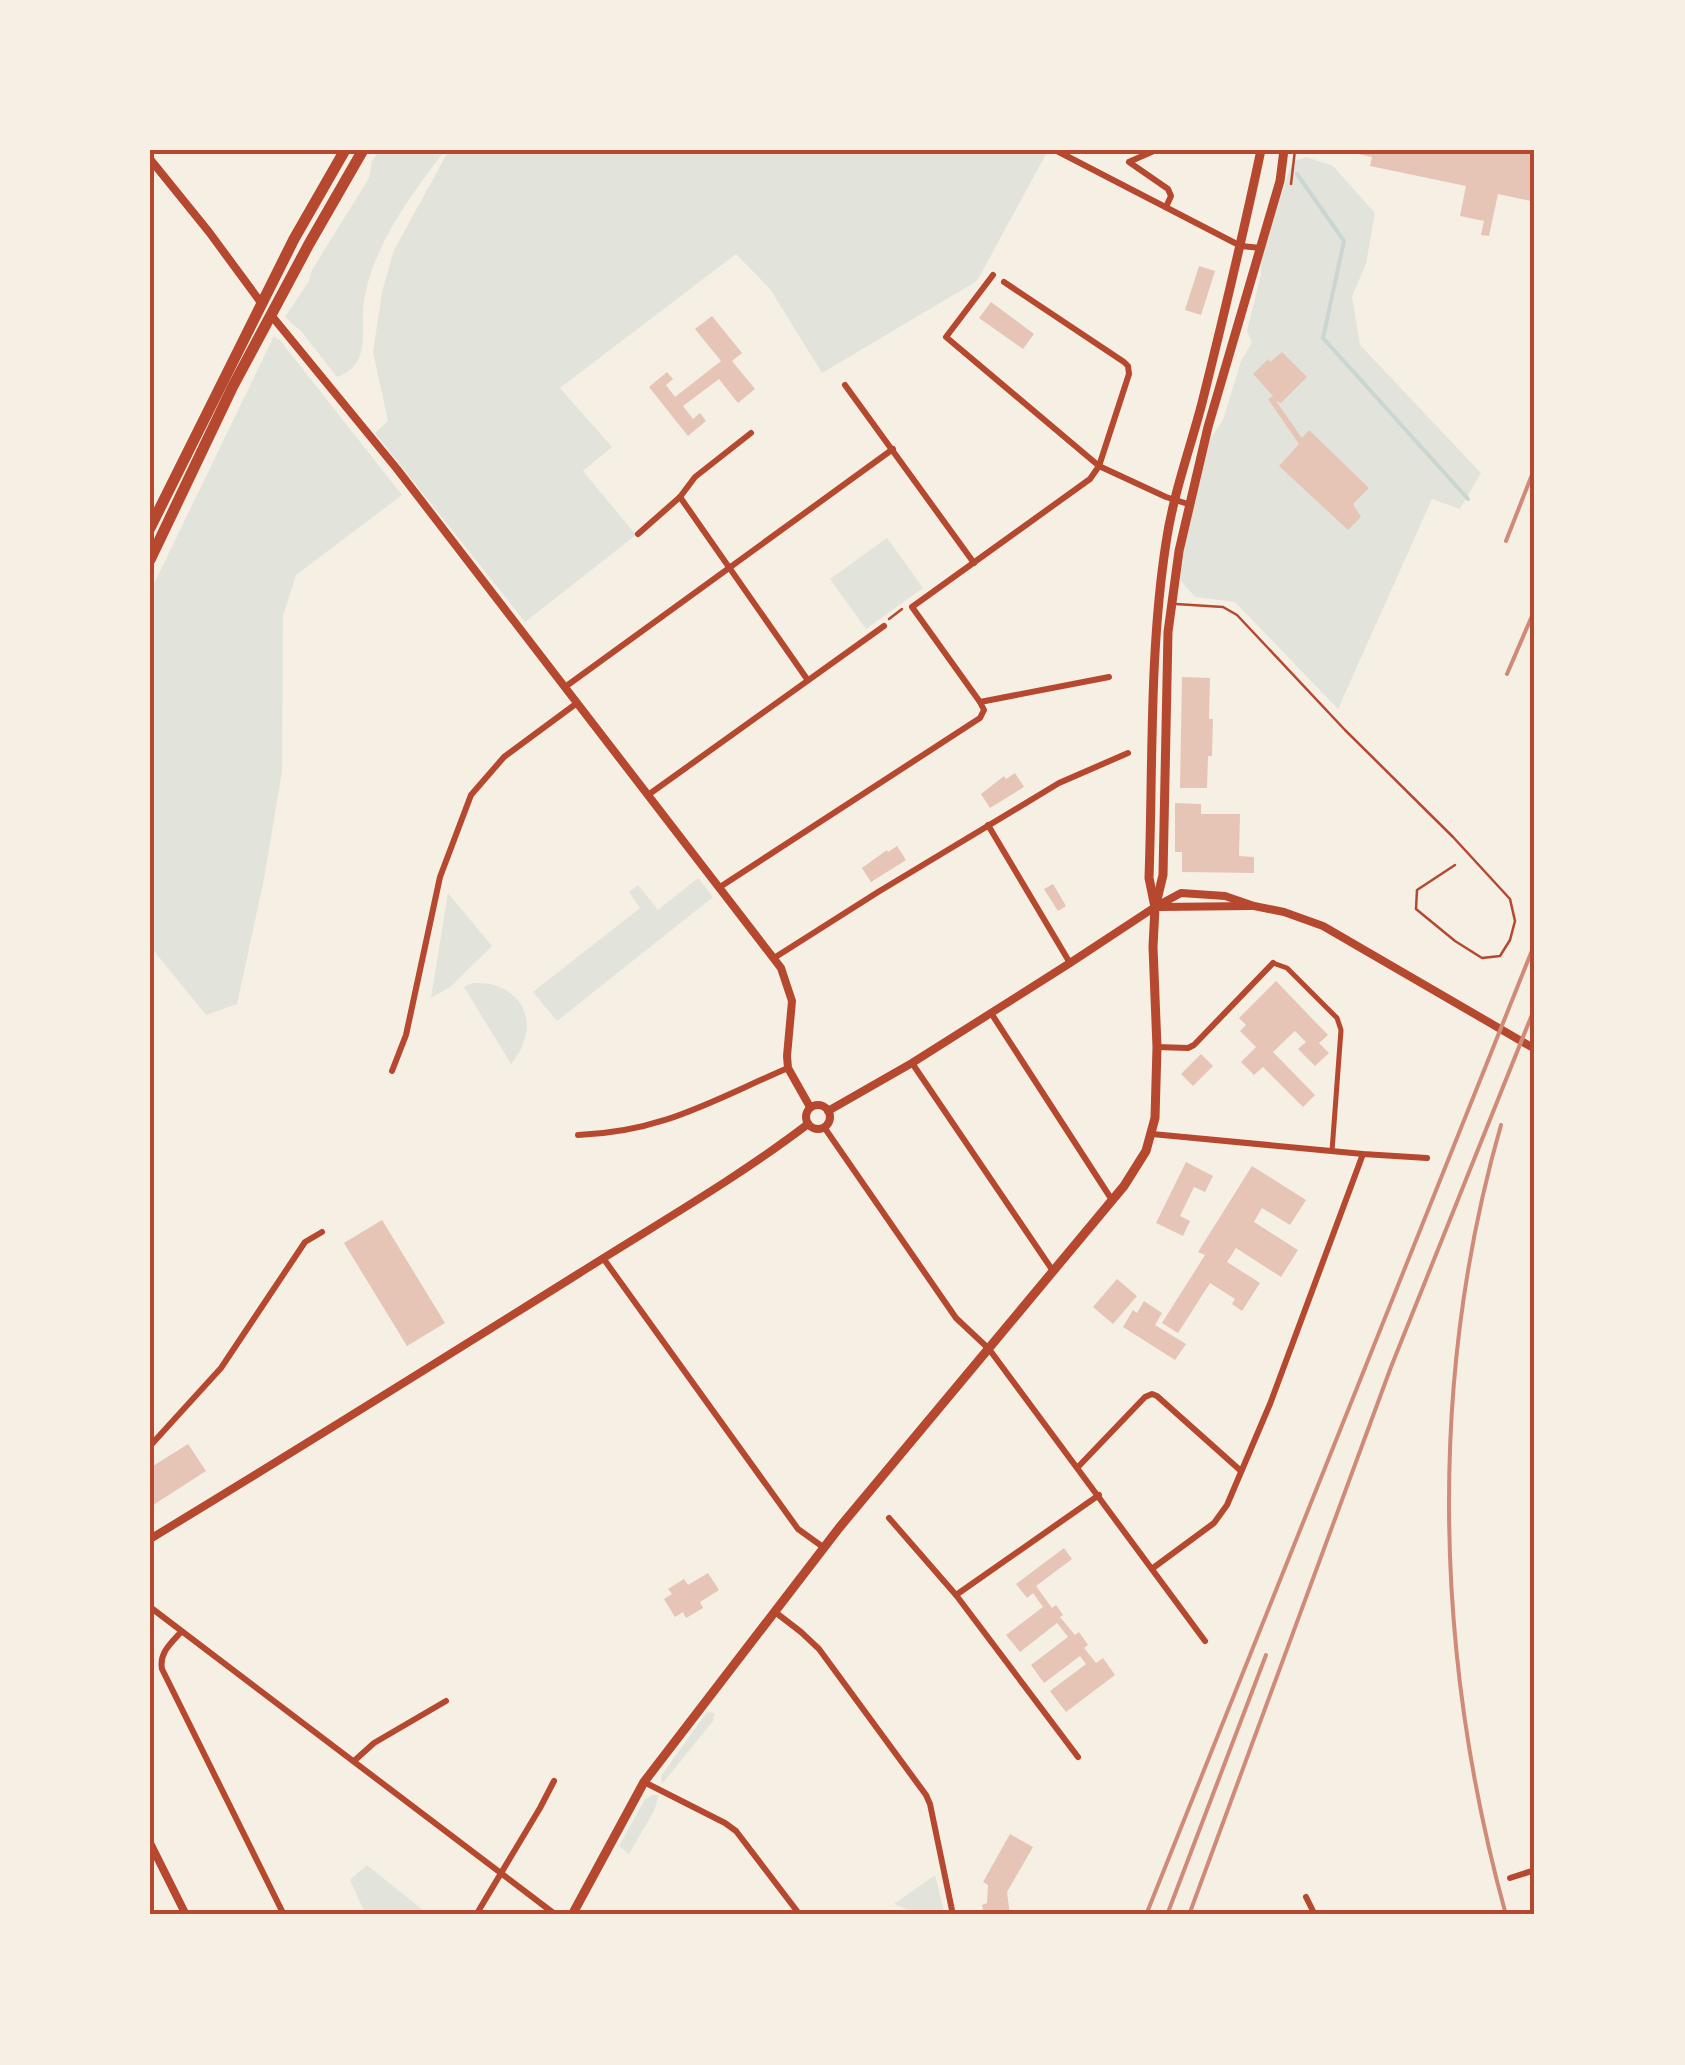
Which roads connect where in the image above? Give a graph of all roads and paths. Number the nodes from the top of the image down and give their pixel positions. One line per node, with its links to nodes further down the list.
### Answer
1 (345, 150): 15 (highway)
2 (362, 150): 15 (highway)
3 (1055, 150): 10 (street)
4 (1156, 150): 10 (street)
5 (1261, 150): 11 (main road)
6 (1284, 150): 12 (main road)
7 (1296, 150): 9 (path)
8 (150, 158): 34 (street)
9 (1291, 184)
10 (1166, 208): 11 (street)
11 (1241, 246): 12 (street); 21 (main road)
12 (1260, 248): 22 (main road)
13 (994, 275): 19 (street)
14 (1004, 282): 19 (street)
15 (228, 383): 23 (highway); 25 (highway)
16 (845, 384): 18 (street)
17 (751, 433): 20 (street)
18 (893, 448): 26 (street); 27 (street)
19 (1099, 466): 21 (street); 26 (street)
20 (680, 498): 24 (street); 27 (street)
21 (1174, 500): 22 (street); 28 (main road)
22 (1188, 504): 29 (main road)
23 (150, 528)
24 (638, 534)
25 (150, 560)
26 (974, 563): 30 (street)
27 (731, 568): 33 (street); 34 (street)
28 (1159, 603): 29 (lane); 42 (main road)
29 (1172, 603): 40 (lane); 42 (main road)
30 (912, 607): 31 (path); 36 (street)
31 (884, 626): 33 (street)
32 (1109, 677): 36 (street)
33 (807, 679): 38 (street)
34 (565, 688): 35 (street)
35 (577, 702): 38 (street); 52 (street)
36 (980, 702): 41 (street)
37 (1128, 753): 39 (street)
38 (648, 795): 41 (street)
39 (988, 825): 44 (street); 45 (street)
40 (1454, 865)
41 (720, 887): 44 (street)
42 (1155, 906): 43 (street); 43 (street); 45 (street); 48 (main road)
43 (1254, 906): 49 (street)
44 (774, 958): 51 (street)
45 (1070, 963): 47 (street)
46 (1273, 963): 48 (street); 59 (street)
47 (992, 1013): 50 (street); 62 (street)
48 (1157, 1048): 57 (main road)
49 (1535, 1049)
50 (912, 1063): 54 (street); 65 (street)
51 (788, 1068): 53 (street); 58 (street)
52 (392, 1071)
53 (810, 1106): 54 (street); 55 (street)
54 (828, 1110): 56 (street)
55 (808, 1124): 56 (street); 64 (street)
56 (824, 1127): 66 (street)
57 (1152, 1134): 59 (street); 62 (main road)
58 (578, 1135)
59 (1332, 1151): 60 (street)
60 (1363, 1154): 61 (street); 69 (street)
61 (1427, 1158)
62 (1112, 1200): 65 (main road)
63 (322, 1232): 67 (street)
64 (603, 1258): 72 (street); 73 (street)
65 (1054, 1272): 66 (main road)
66 (989, 1350): 68 (street); 73 (main road)
67 (150, 1446)
68 (1078, 1468): 69 (street); 70 (street)
69 (1241, 1471): 74 (street)
70 (1099, 1495): 74 (street); 75 (street)
71 (889, 1518): 75 (street)
72 (150, 1539)
73 (823, 1548): 77 (main road)
74 (1153, 1568): 79 (street)
75 (956, 1595): 81 (street)
76 (150, 1607): 78 (street)
77 (775, 1612): 84 (main road); 96 (street)
78 (182, 1632): 82 (street); 91 (street)
79 (1205, 1641)
80 (446, 1701): 82 (street)
81 (1078, 1757)
82 (354, 1762): 87 (street)
83 (554, 1780): 87 (street)
84 (644, 1782): 94 (main road); 95 (street)
85 (151, 1848): 90 (street)
86 (1535, 1870): 88 (street)
87 (500, 1873): 92 (street); 93 (street)
88 (1510, 1878)
89 (1306, 1897): 97 (street)
90 (186, 1915)
91 (284, 1915)
92 (476, 1915)
93 (556, 1915)
94 (572, 1915)
95 (800, 1915)
96 (953, 1915)
97 (1316, 1915)

